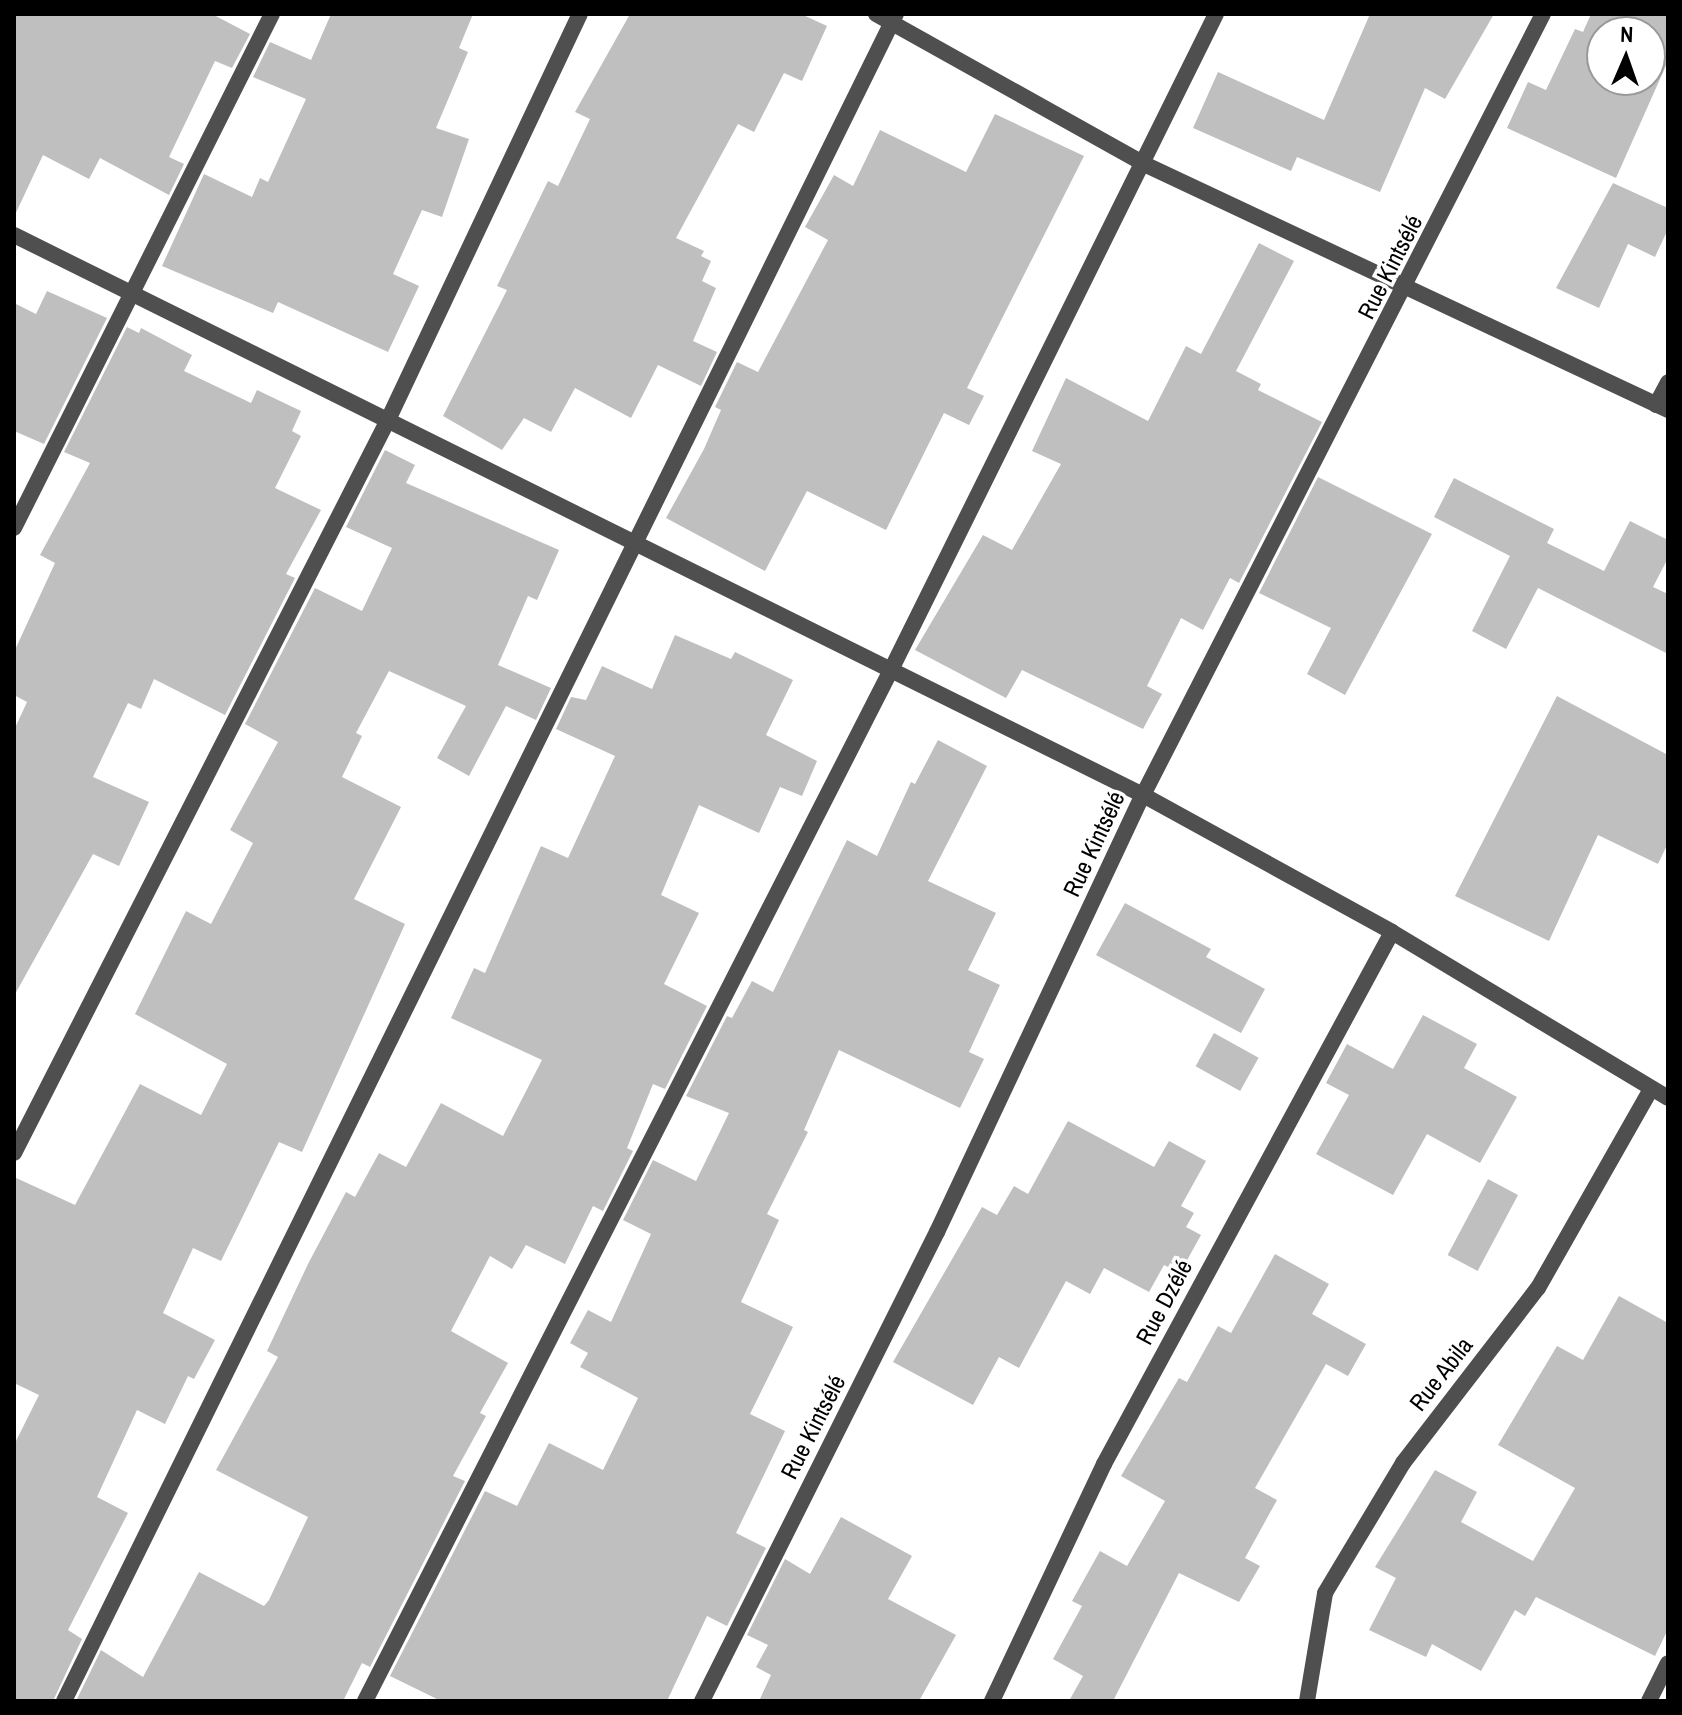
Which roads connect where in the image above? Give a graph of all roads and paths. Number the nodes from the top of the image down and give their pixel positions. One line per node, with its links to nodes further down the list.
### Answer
1 (272, 14): 10 (street)
2 (580, 14): 13 (street)
3 (876, 14): 6 (street)
4 (1216, 14): 7 (street)
5 (1543, 14): 9 (street, Rue Kintsélé)
6 (894, 18): 7 (street); 15 (street)
7 (1144, 164): 9 (street); 16 (street)
8 (14, 235): 10 (street)
9 (1408, 286): 12 (street); 17 (street, Rue Kintsélé)
10 (136, 292): 13 (street); 14 (street)
11 (1668, 382): 12 (street)
12 (1662, 408)
13 (387, 422): 15 (street); 21 (street)
14 (14, 528)
15 (635, 544): 16 (street); 23 (street)
16 (890, 672): 17 (street); 24 (street)
17 (1143, 795): 18 (street); 25 (street, Rue Kintsélé)
18 (1392, 932): 19 (street); 26 (street, Rue Dzélé)
19 (1650, 1091): 20 (street); 27 (street, Rue Abila)
20 (1668, 1098)
21 (14, 1153)
22 (1668, 1663): 28 (street)
23 (64, 1701)
24 (365, 1701)
25 (702, 1701)
26 (992, 1701)
27 (1307, 1701)
28 (1649, 1701)

